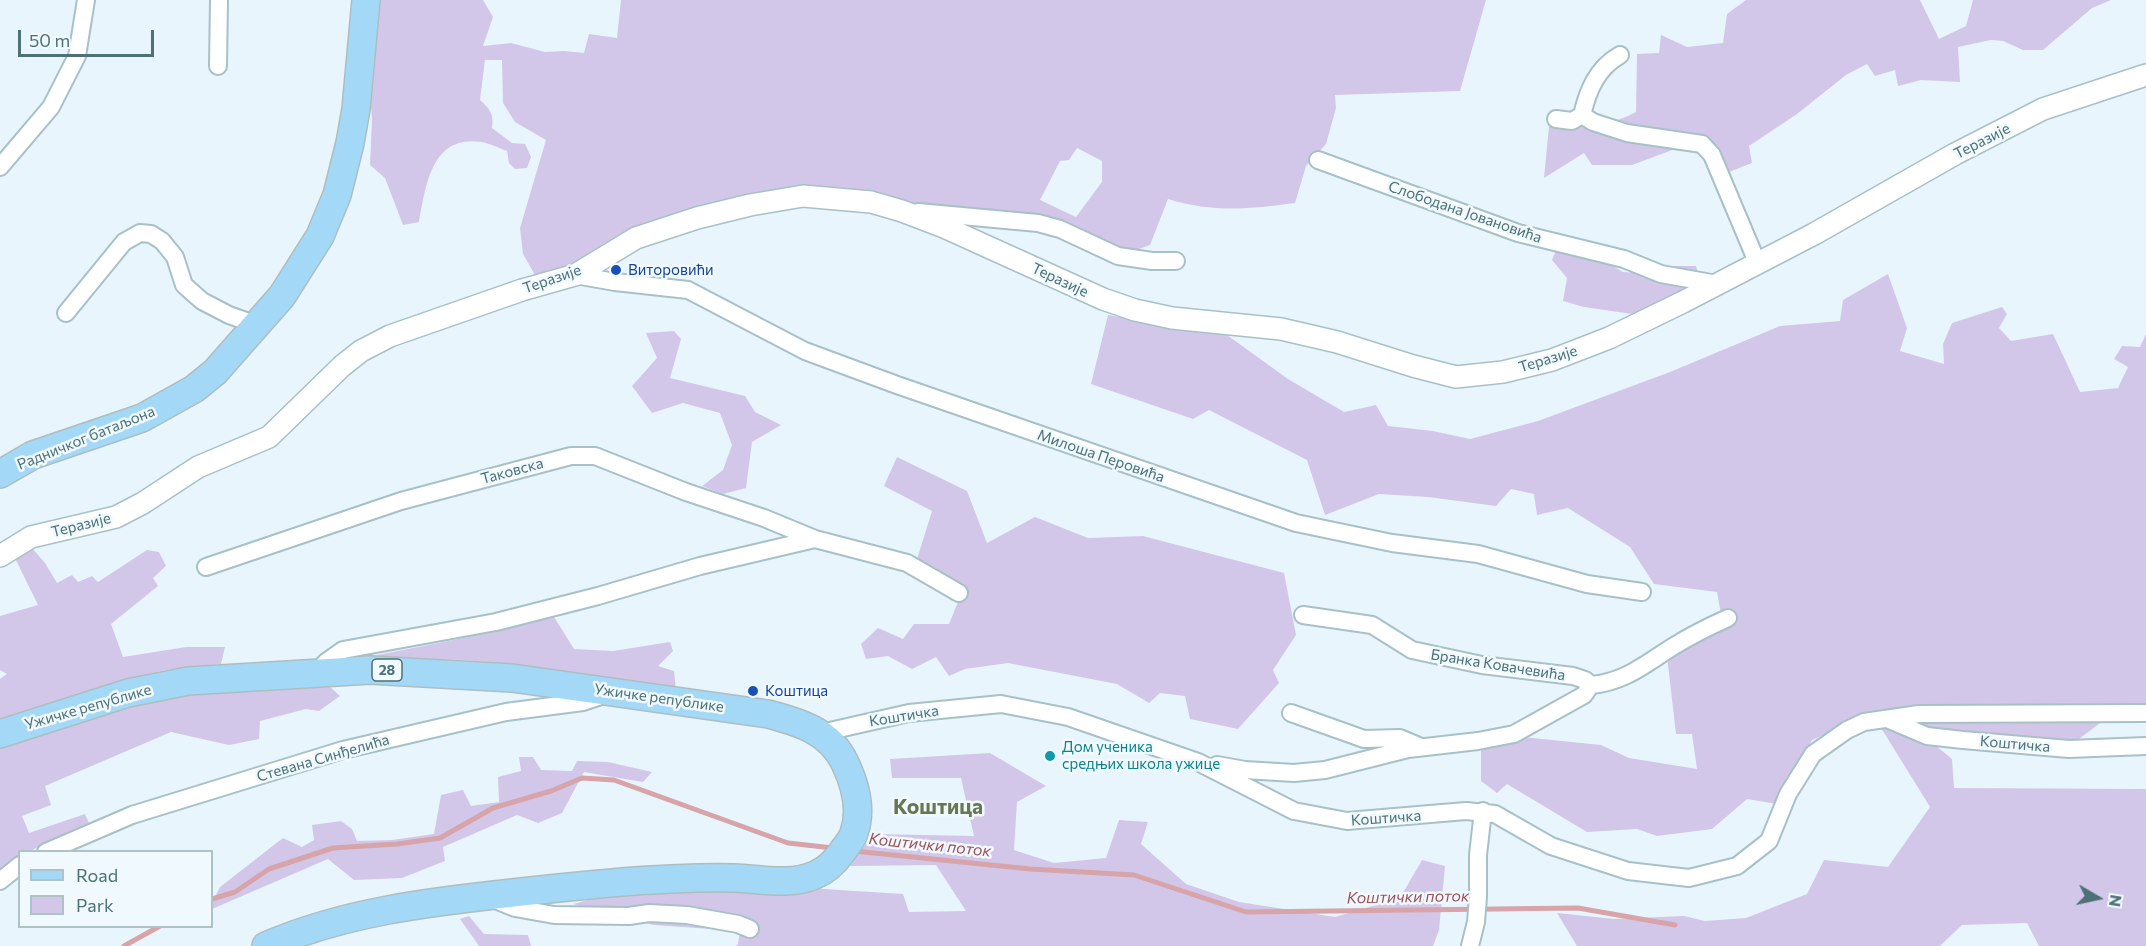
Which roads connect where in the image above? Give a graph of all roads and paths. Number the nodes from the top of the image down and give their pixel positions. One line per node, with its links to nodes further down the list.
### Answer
1 (86, 0): 10 (street)
2 (219, 0): 5 (street)
3 (366, 0): 17 (main road, Радничког батаљона)
4 (1620, 55): 7 (street)
5 (218, 66)
6 (2146, 75): 13 (street, Теразије)
7 (1582, 115): 8 (street); 13 (street)
8 (1556, 119)
9 (1318, 160): 15 (street, Слободана Јовановића)
10 (0, 167)
11 (902, 211): 12 (street); 14 (street, Теразије); 15 (street, Теразије)
12 (1176, 261)
13 (1757, 262): 15 (street, Теразије)
14 (575, 275): 20 (street, Теразије); 22 (street, Милоша Перовића)
15 (1717, 284)
16 (66, 313): 17 (street)
17 (257, 325): 18 (main road, Радничког батаљона)
18 (0, 474)
19 (815, 538): 21 (street, Таковска); 23 (street, Таковска); 26 (street, Таковска)
20 (0, 556)
21 (206, 567)
22 (1642, 592)
23 (959, 593)
24 (1304, 615): 27 (street, Бранка Ковачевића)
25 (1728, 618): 27 (street)
26 (317, 672): 28 (main road, Ужичке републике / 28); 33 (main road, Ужичке републике / 28)
27 (1592, 685): 35 (street)
28 (606, 692): 32 (main road, Ужичке републике / 28); 38 (street, Стевана Синђелића)
29 (1291, 713): 35 (street)
30 (2146, 713): 31 (street, Коштичка)
31 (1887, 720): 34 (street, Коштичка); 37 (street, Коштичка)
32 (820, 733): 36 (street, Коштичка); 41 (main road, Ужичке републике / 28)
33 (0, 734)
34 (2146, 746)
35 (1422, 747): 36 (street)
36 (1198, 762): 37 (street, Коштичка)
37 (1483, 811): 44 (street)
38 (51, 850)
39 (18, 868): 40 (street)
40 (0, 881)
41 (486, 896): 42 (street, Ужичке републике); 43 (main road, Ужичке републике / 28)
42 (750, 928)
43 (266, 946)
44 (1470, 946)

